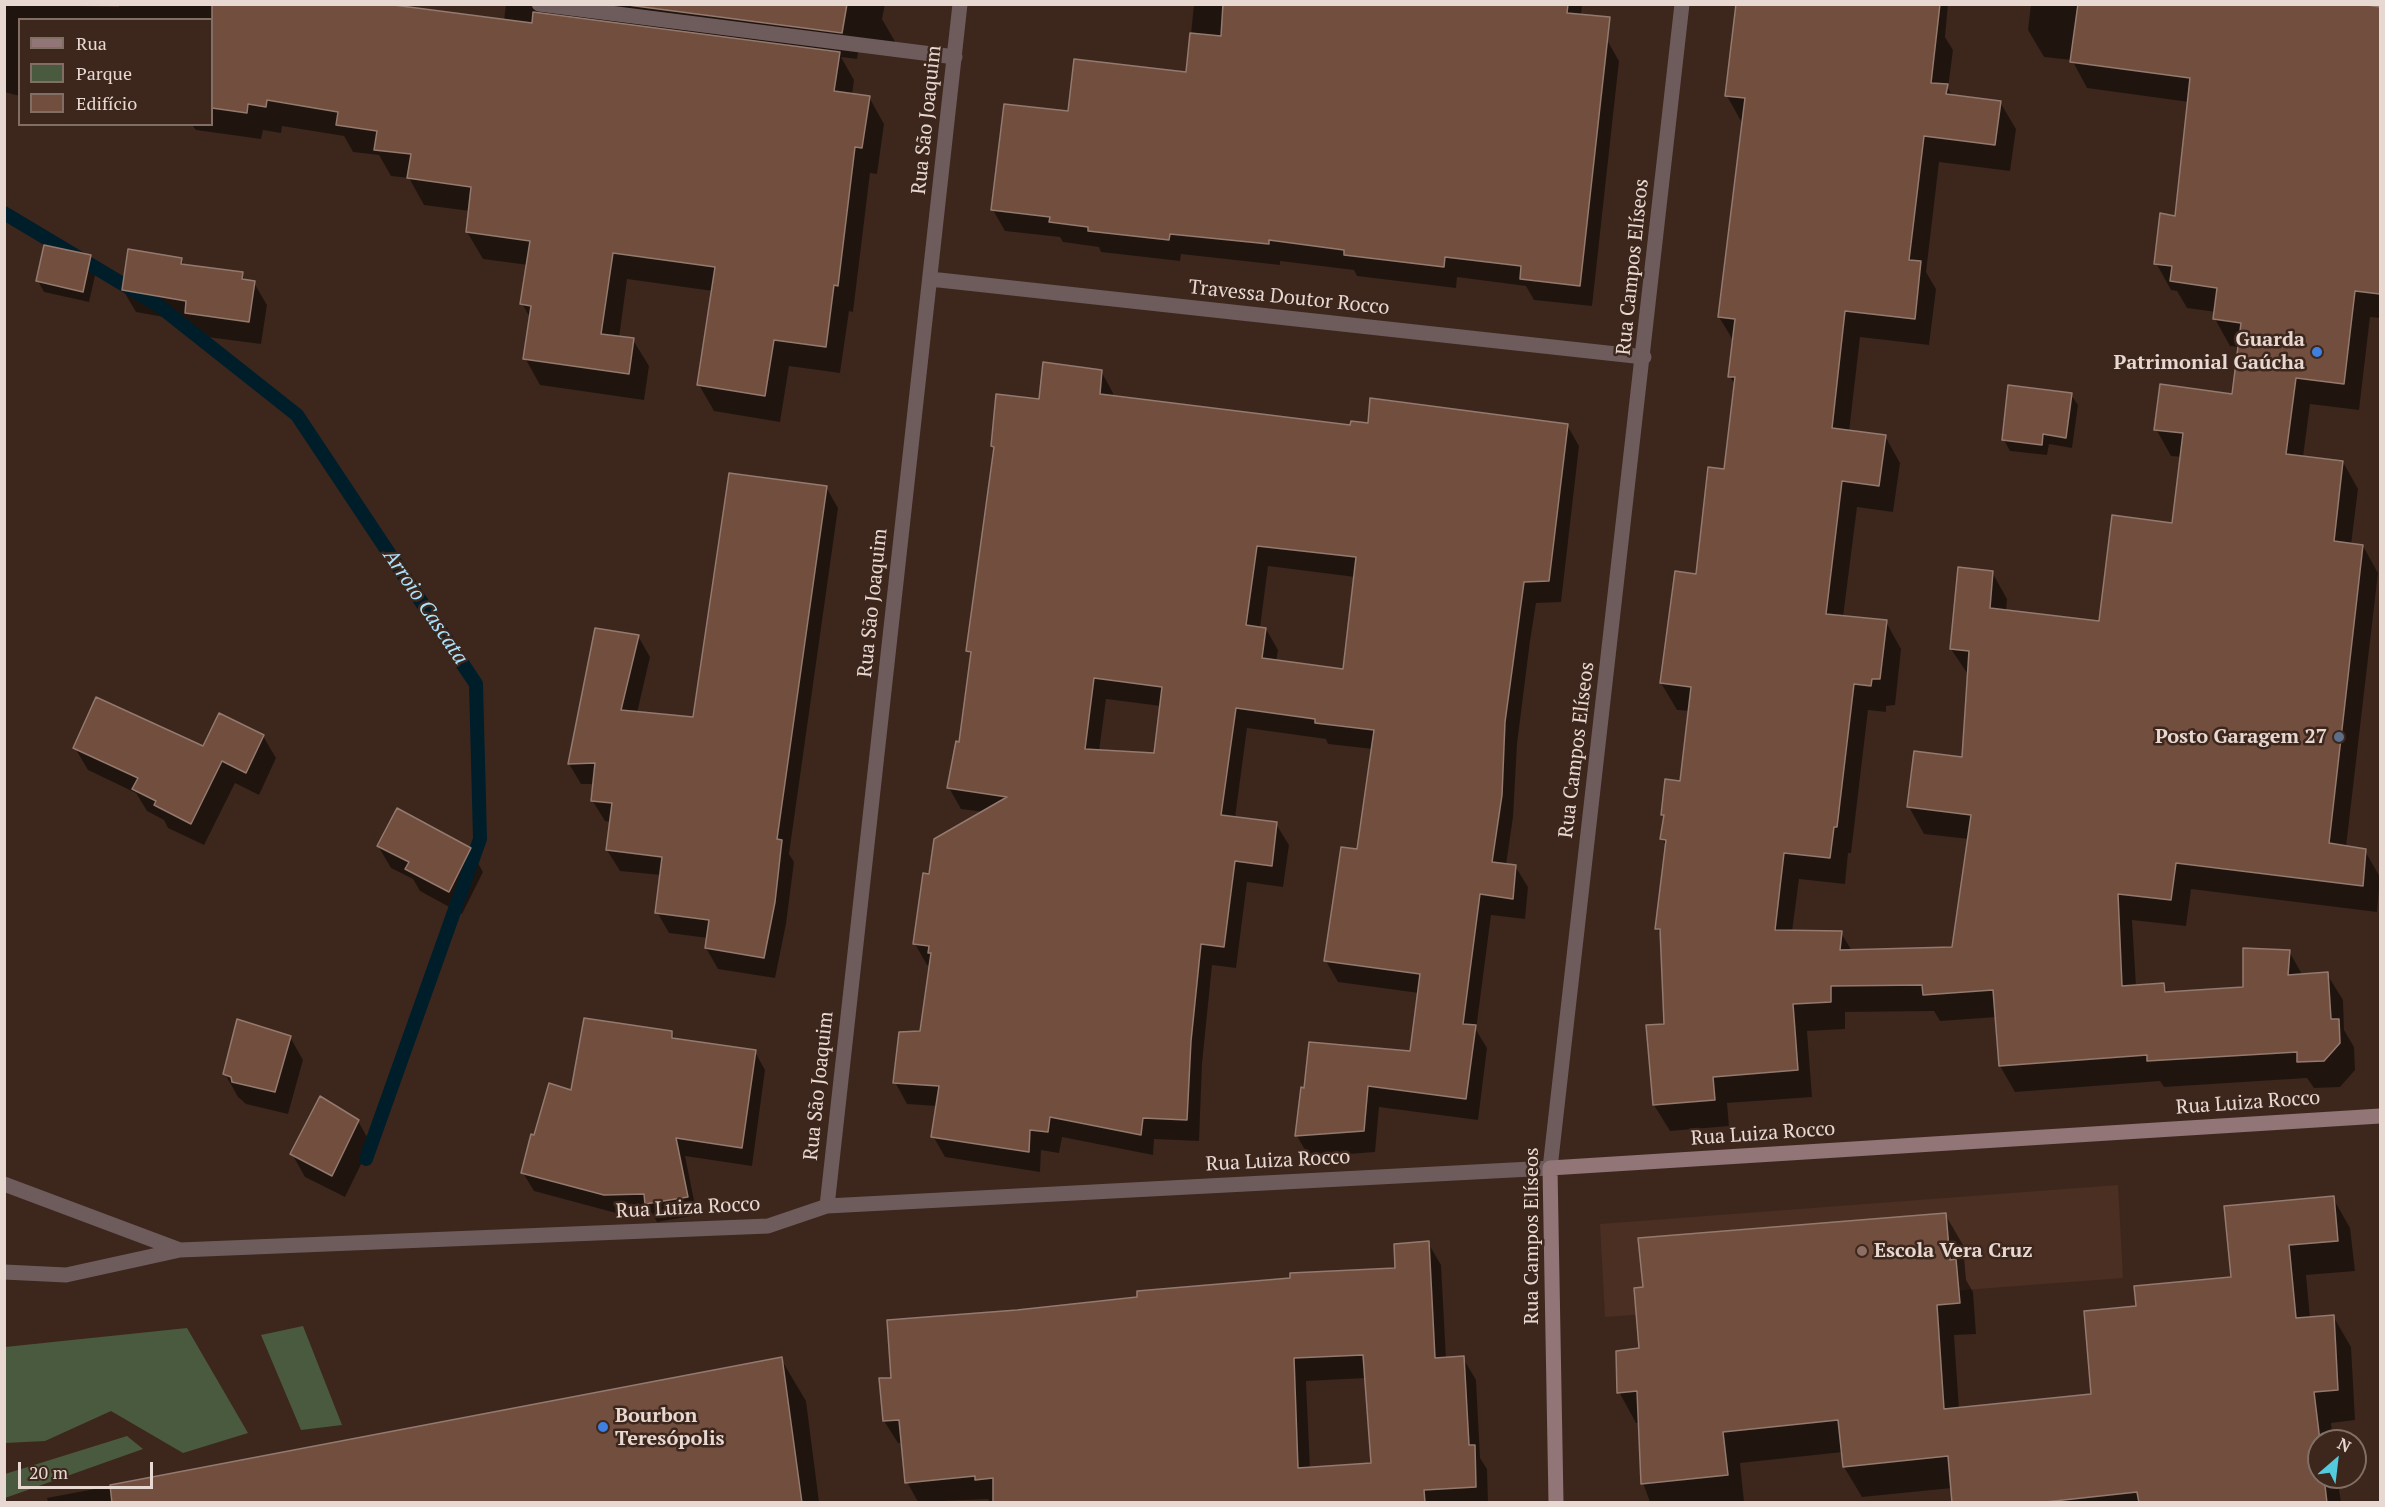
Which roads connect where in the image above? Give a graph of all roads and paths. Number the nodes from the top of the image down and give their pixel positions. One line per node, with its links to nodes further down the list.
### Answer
1 (539, 4): 4 (street)
2 (960, 4): 4 (street, Rua São Joaquim)
3 (1682, 4): 6 (street, Rua Campos Elíseos)
4 (955, 57): 5 (street, Rua São Joaquim)
5 (930, 279): 6 (street, Travessa Doutor Rocco); 10 (street, Rua São Joaquim)
6 (1644, 357): 8 (street, Rua Campos Elíseos)
7 (2380, 1116): 8 (street, Rua Luiza Rocco)
8 (1550, 1168): 10 (street, Rua Luiza Rocco); 15 (street, Rua Campos Elíseos)
9 (4, 1184): 11 (street)
10 (827, 1206): 11 (street, Rua Luiza Rocco)
11 (180, 1250): 13 (street)
12 (4, 1272): 13 (street)
13 (27, 1275): 14 (street)
14 (4, 1284)
15 (1556, 1503)

